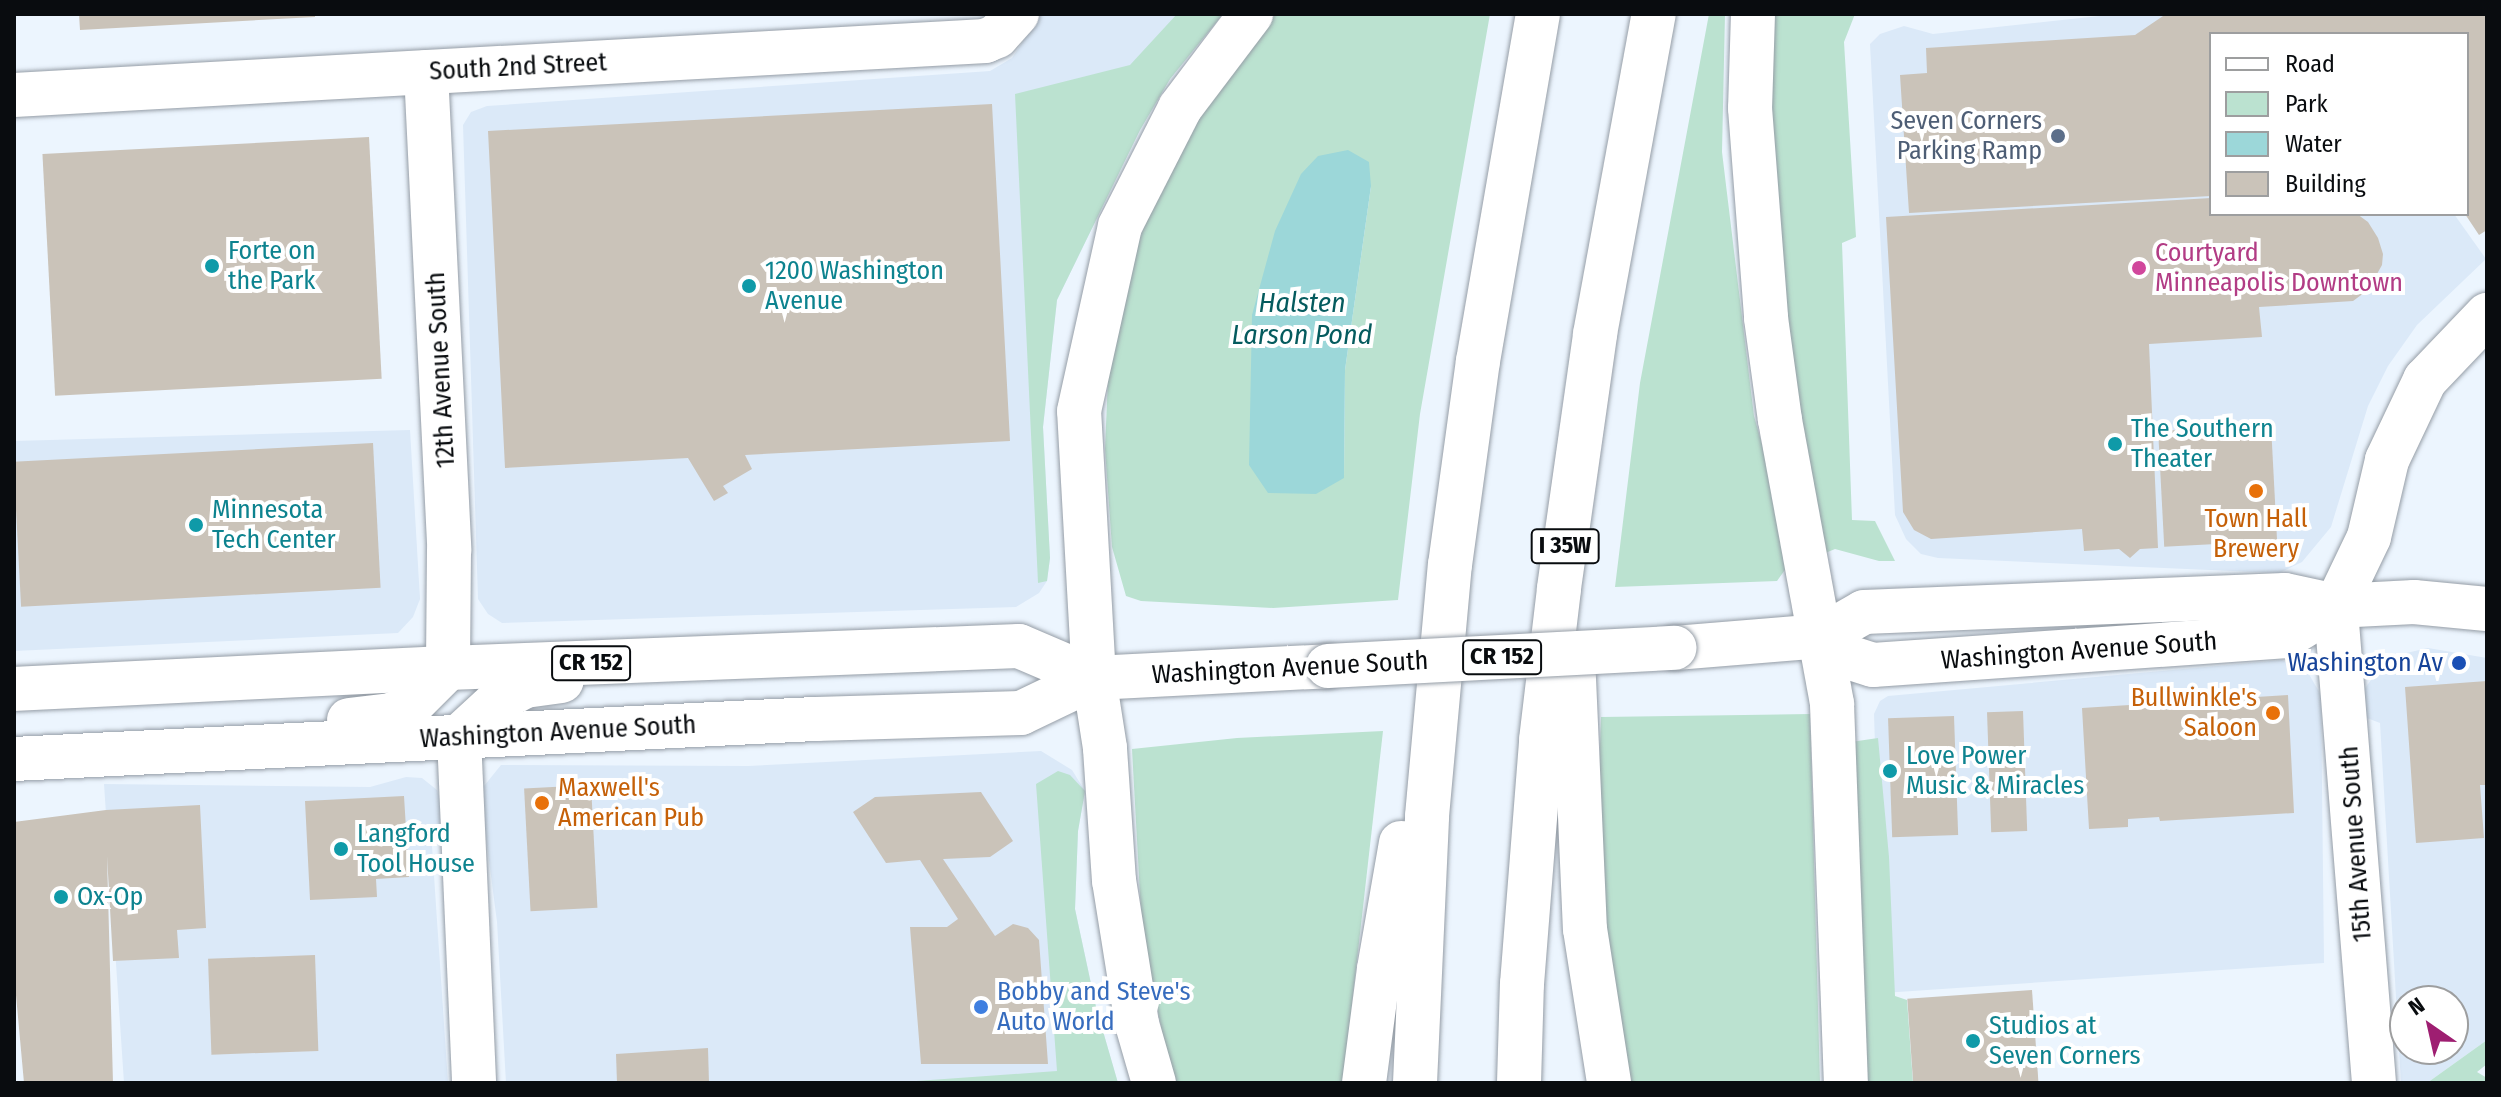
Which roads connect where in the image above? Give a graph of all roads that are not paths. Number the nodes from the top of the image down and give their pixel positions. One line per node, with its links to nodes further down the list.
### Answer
1 (1251, 14): 16 (main road)
2 (1538, 14): 10 (main road)
3 (1654, 14): 9 (main road, I 35W)
4 (1753, 14): 13 (main road)
5 (1016, 17): 6 (main road, South 2nd Street)
6 (426, 72): 7 (main road, South 2nd Street); 15 (main road, 12th Avenue South)
7 (14, 95)
8 (2487, 315): 11 (main road)
9 (1576, 461): 25 (main road, I 35W); 26 (main road)
10 (1450, 565): 23 (main road); 24 (main road)
11 (2336, 606): 12 (main road); 13 (main road, Washington Avenue South); 28 (main road, 15th Avenue South)
12 (2487, 609)
13 (1822, 636): 16 (main road, Washington Avenue South / CR 152, bridge); 27 (main road)
14 (719, 658): 15 (main road, Washington Avenue South / CR 152); 16 (main road, Washington Avenue South / CR 152); 18 (main road)
15 (448, 668): 17 (main road, Washington Avenue South / CR 152); 19 (main road)
16 (1094, 678): 18 (main road, Washington Avenue South / CR 152); 22 (main road)
17 (14, 689)
18 (459, 737): 19 (main road, Washington Avenue South / CR 152); 21 (main road)
19 (230, 746): 20 (main road, Washington Avenue South / CR 152)
20 (14, 759)
21 (474, 1083)
22 (1154, 1083)
23 (1364, 1083)
24 (1415, 1083)
25 (1519, 1083)
26 (1609, 1083)
27 (1846, 1083)
28 (2374, 1083)

